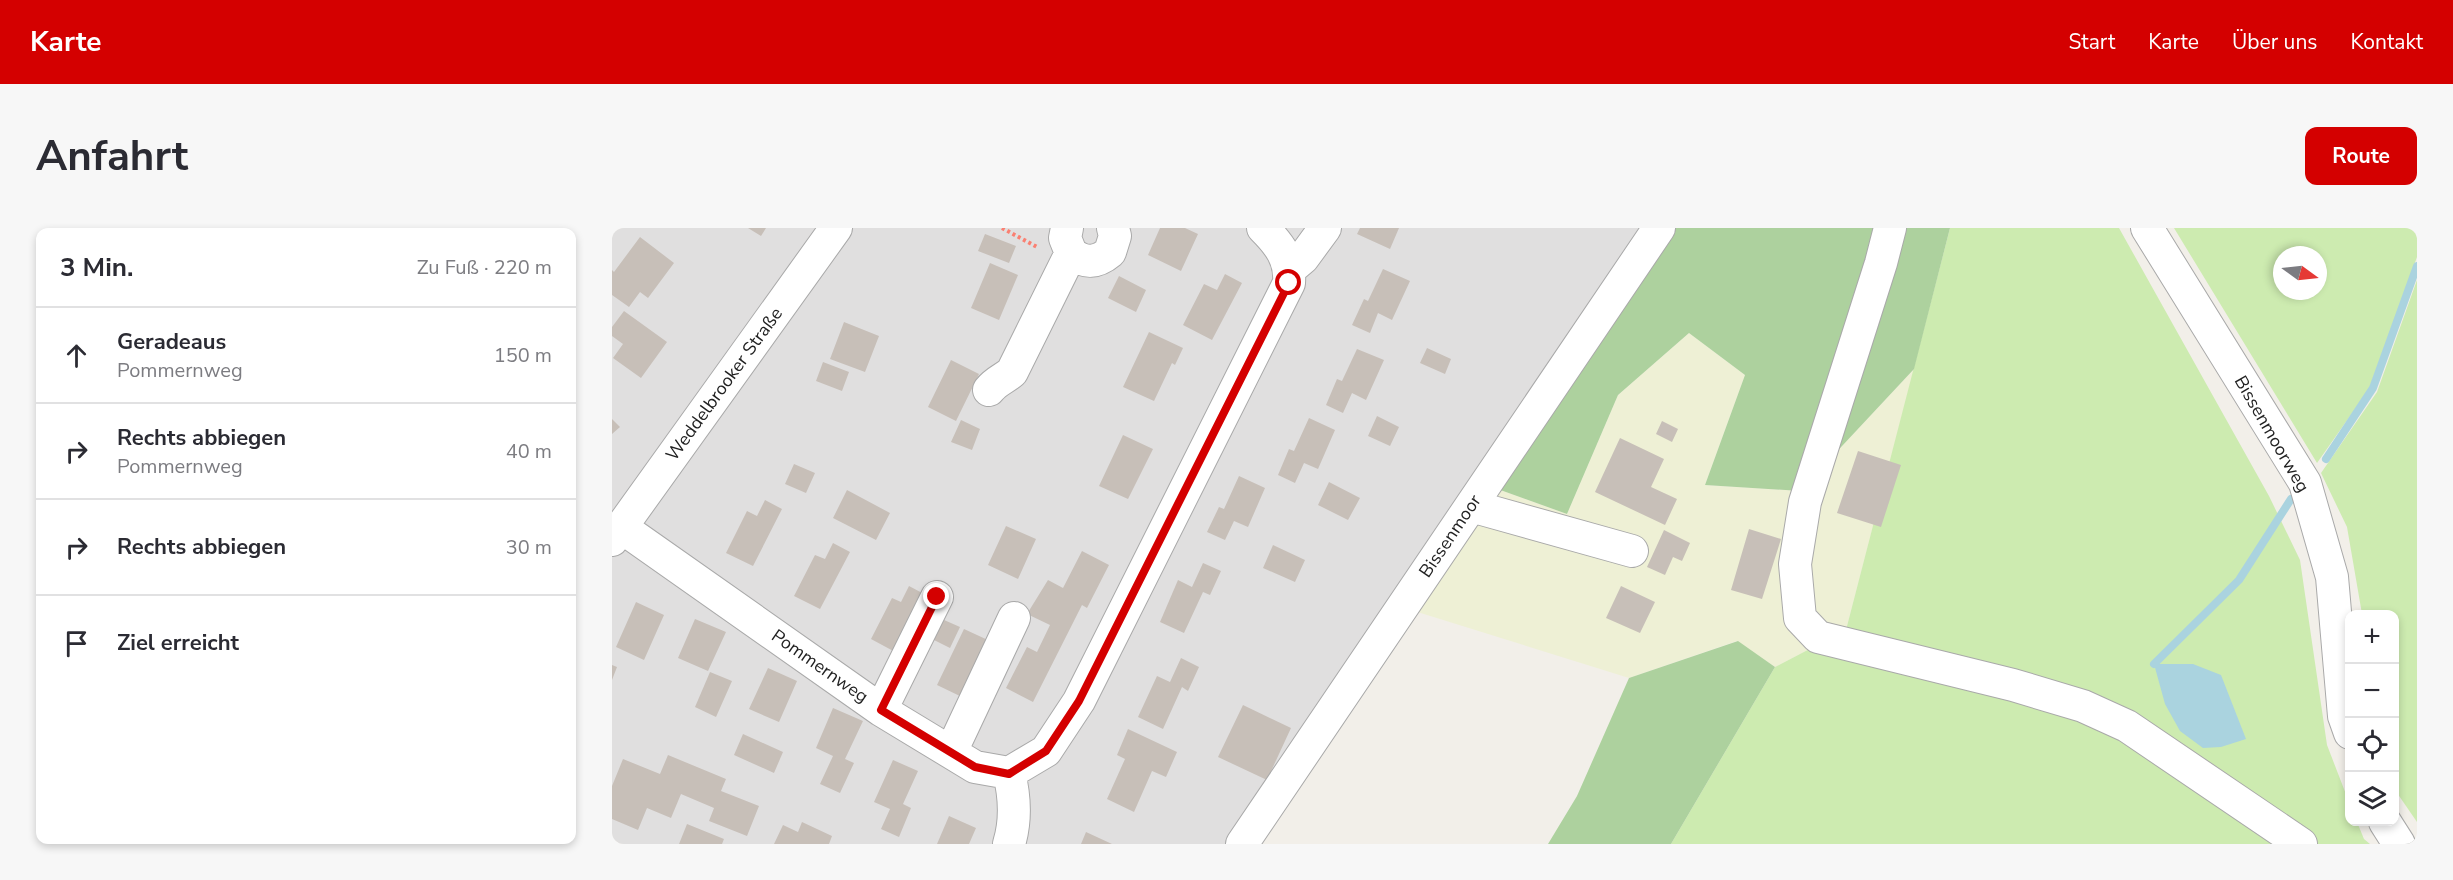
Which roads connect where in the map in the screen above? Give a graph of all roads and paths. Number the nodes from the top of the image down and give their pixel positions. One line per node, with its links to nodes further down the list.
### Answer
1 (836, 228): 12 (street, Weddelbrooker Straße)
2 (1113, 228): 8 (street)
3 (1263, 228): 9 (street)
4 (1325, 228): 9 (street)
5 (1659, 228): 11 (street, Bissenmoor)
6 (1890, 228): 23 (street)
7 (2147, 228): 17 (street, Bissenmoorweg)
8 (1069, 241): 10 (street)
9 (1290, 270): 19 (street)
10 (989, 390)
11 (1471, 506): 13 (street); 22 (street, Bissenmoor)
12 (617, 533): 16 (street, Pommernweg)
13 (1632, 551)
14 (937, 597): 16 (street)
15 (1014, 618): 18 (street)
16 (881, 710): 18 (street, Pommernweg)
17 (2345, 719)
18 (951, 752): 19 (street, Pommernweg)
19 (1009, 774): 21 (street)
20 (2388, 826): 24 (street)
21 (1009, 844)
22 (1242, 844)
23 (2301, 844)
24 (2399, 844)

